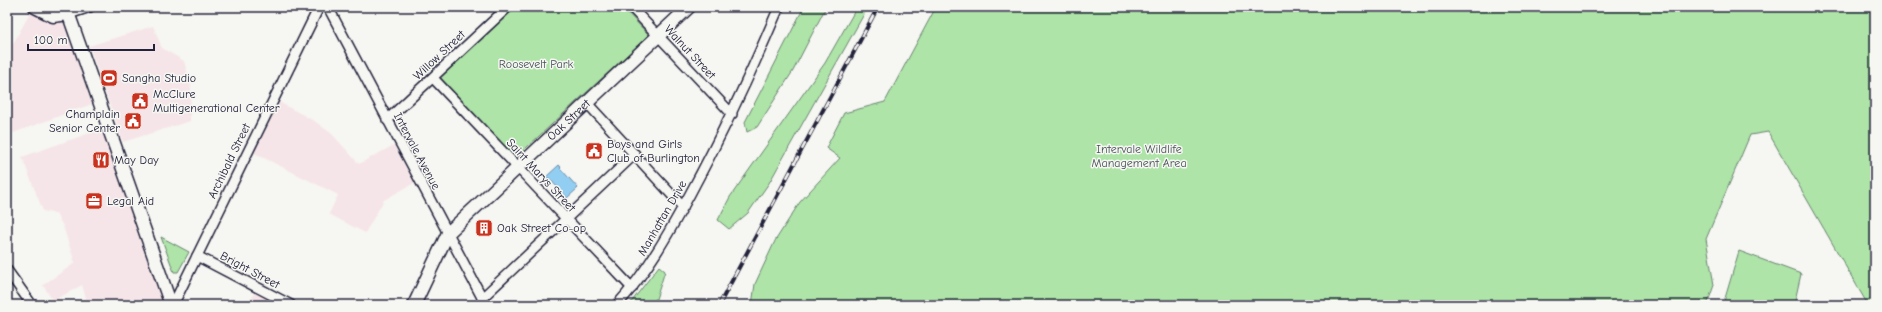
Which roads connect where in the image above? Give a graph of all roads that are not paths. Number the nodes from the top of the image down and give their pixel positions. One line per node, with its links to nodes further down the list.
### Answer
1 (35, 7): 10 (street)
2 (90, 7): 10 (street)
3 (319, 7): 22 (street, Archibald Street)
4 (328, 7): 16 (street, Intervale Avenue)
5 (494, 7): 11 (street)
6 (508, 7): 11 (street, Willow Street)
7 (631, 7): 12 (street, Walnut Street)
8 (689, 7): 12 (street, Oak Street)
9 (779, 7): 15 (street, Manhattan Drive)
10 (67, 11): 27 (street)
11 (501, 14): 13 (street, Willow Street)
12 (658, 36): 14 (street, Oak Street); 15 (street, Walnut Street)
13 (433, 78): 16 (street, Willow Street); 18 (street, Saint Marys Street)
14 (588, 103): 17 (street); 18 (street, Oak Street)
15 (732, 114): 19 (street, Manhattan Drive)
16 (387, 120): 21 (street, Intervale Avenue)
17 (635, 154): 19 (street); 20 (street)
18 (518, 168): 20 (street, Saint Marys Street); 21 (street, Oak Street)
19 (683, 206): 24 (street, Manhattan Drive)
20 (566, 219): 24 (street, Saint Marys Street); 25 (street)
21 (448, 233): 25 (street, Intervale Avenue); 29 (street)
22 (197, 256): 27 (street, Archibald Street); 28 (street, Bright Street)
23 (8, 273): 26 (street)
24 (632, 288): 30 (street, Manhattan Drive)
25 (484, 301)
26 (32, 305)
27 (172, 305)
28 (291, 305)
29 (414, 305)
30 (616, 305)

